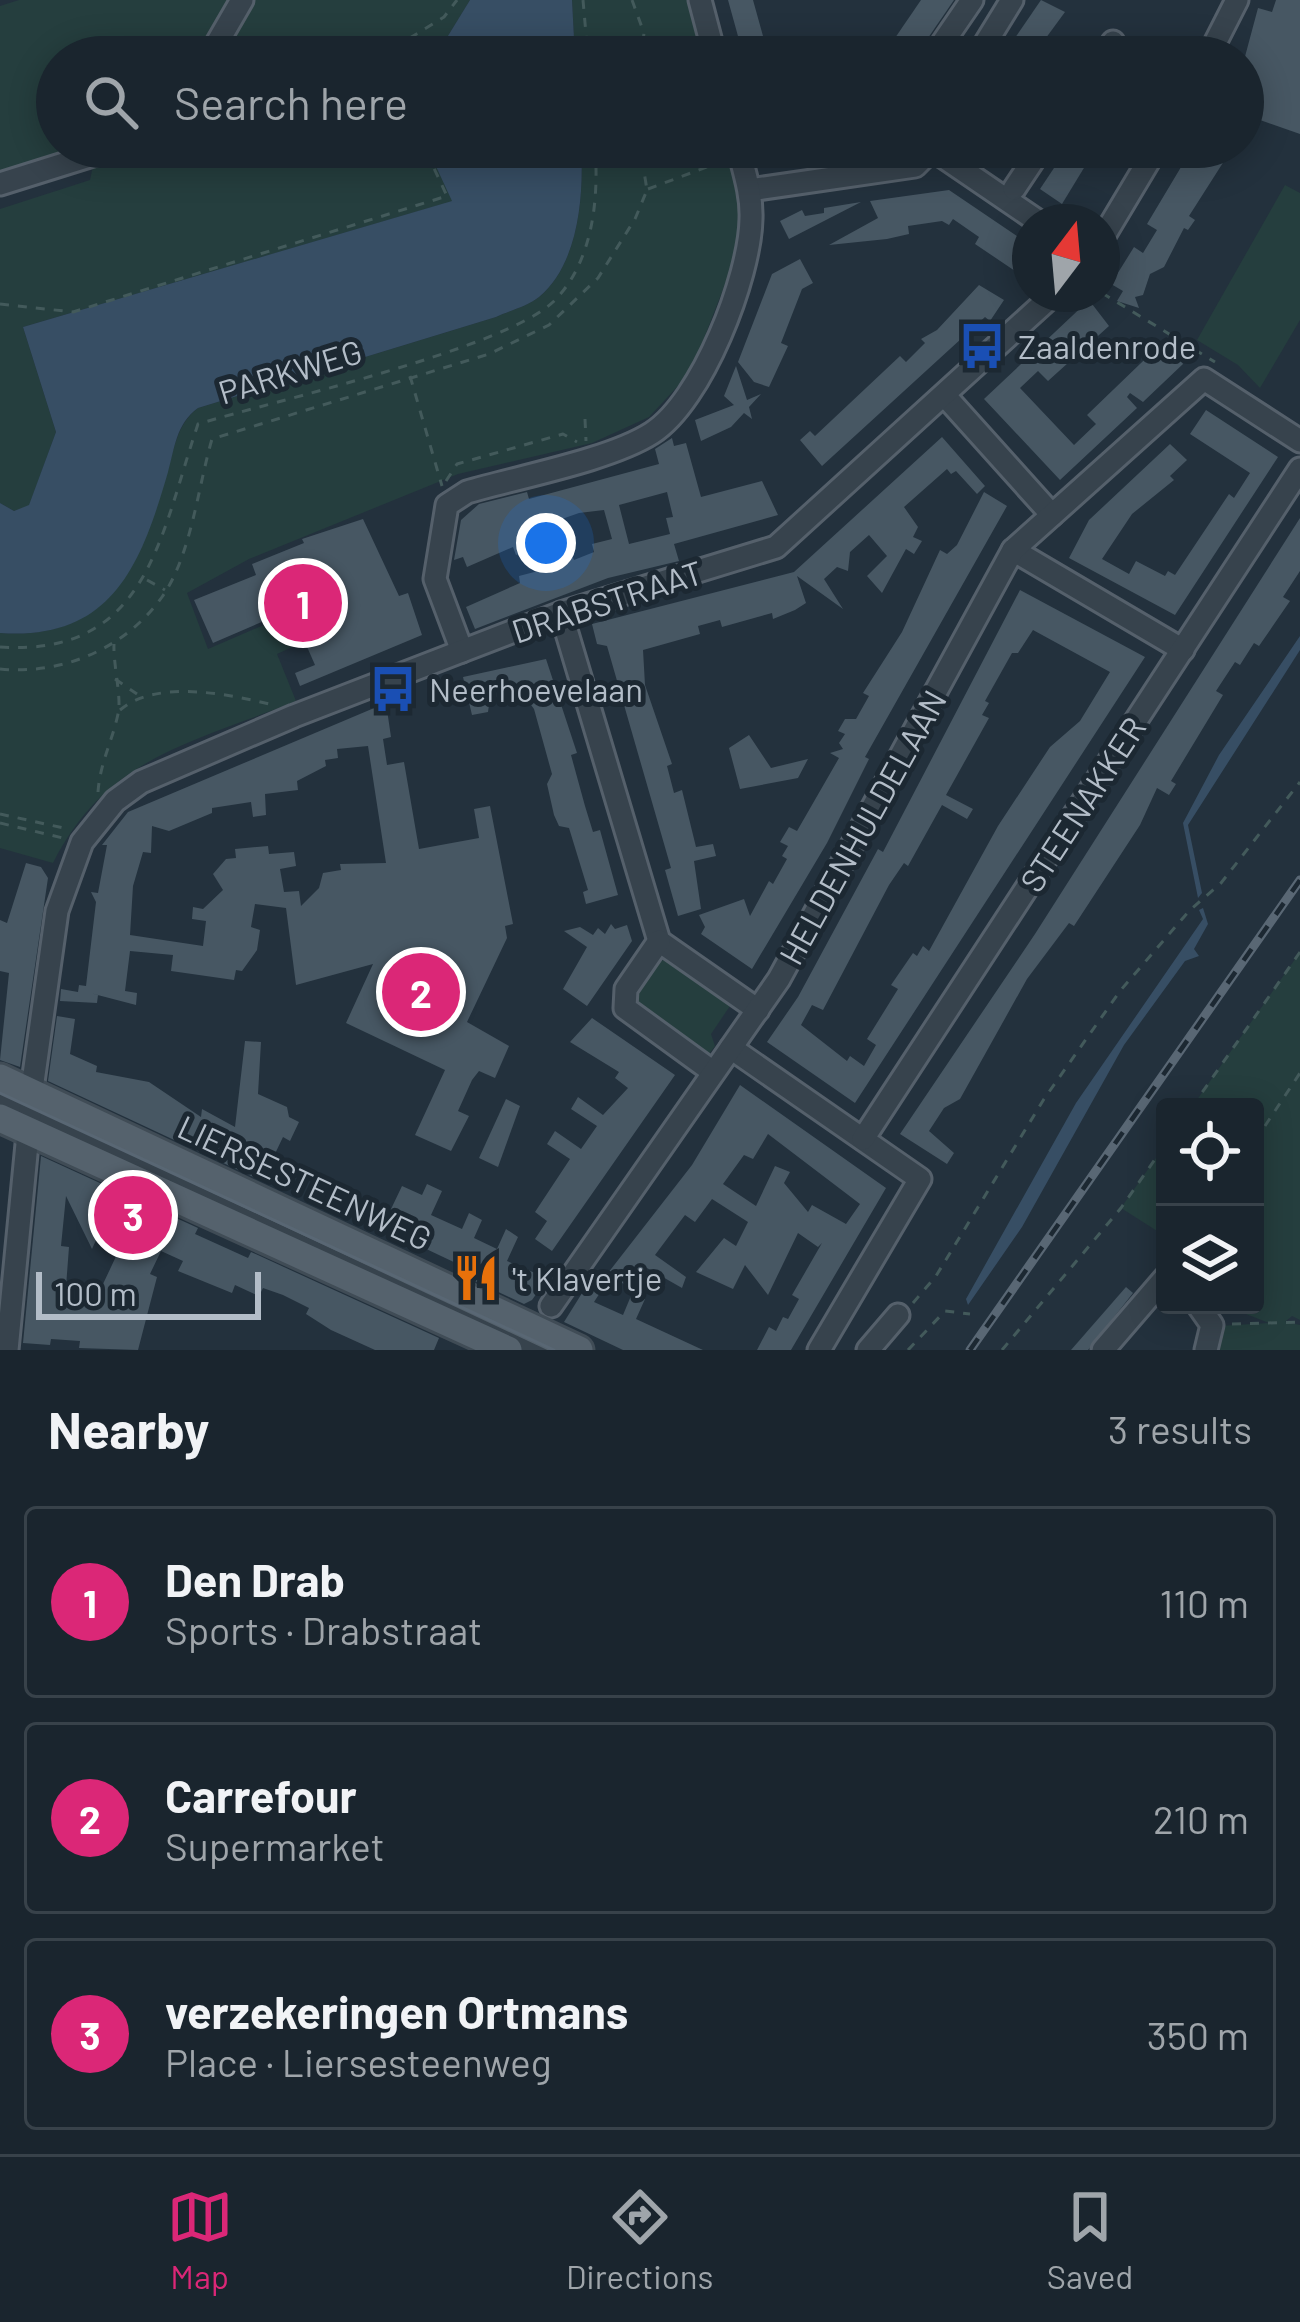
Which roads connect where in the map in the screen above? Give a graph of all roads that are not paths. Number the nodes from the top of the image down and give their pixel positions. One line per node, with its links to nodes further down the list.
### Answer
1 (242, 0): 6 (street)
2 (700, 0): 7 (street)
3 (971, 0): 8 (street)
4 (1012, 0): 9 (street)
5 (1238, 0): 10 (street)
6 (221, 36)
7 (709, 36)
8 (947, 36)
9 (992, 36)
10 (1219, 36)
11 (51, 168): 17 (street)
12 (744, 168): 19 (street)
13 (900, 168): 19 (street)
14 (961, 168): 20 (street)
15 (1028, 168): 18 (street)
16 (1144, 168): 21 (street)
17 (0, 184)
18 (1014, 189)
19 (750, 190): 30 (street)
20 (1013, 204)
21 (1120, 209)
22 (1035, 312): 23 (street, DRABSTRAAT)
23 (946, 397): 26 (street); 28 (street, DRABSTRAAT)
24 (1300, 441): 26 (street, HELDENHULDELAAN)
25 (1300, 469): 29 (street, STEENAKKER)
26 (1052, 515): 27 (street, HELDENHULDELAAN)
27 (1013, 550): 29 (street); 32 (street, HELDENHULDELAAN)
28 (561, 613): 30 (street, DRABSTRAAT); 31 (street)
29 (1183, 650): 39 (street, STEENAKKER)
30 (462, 651): 37 (street, DRABSTRAAT)
31 (658, 941): 32 (street); 34 (street)
32 (758, 1010): 33 (street, HELDENHULDELAAN)
33 (730, 1048): 34 (street, HELDENHULDELAAN); 39 (street)
34 (713, 1072): 41 (street, HELDENHULDELAAN)
35 (0, 1078): 37 (main road, LIERSESTEENWEG)
36 (0, 1098): 37 (street)
37 (30, 1112): 38 (main road, LIERSESTEENWEG); 44 (main road, LIERSESTEENWEG); 45 (street, DRABSTRAAT); 47 (street); 48 (main road, LIERSESTEENWEG)
38 (0, 1118)
39 (863, 1139): 49 (street)
40 (1156, 1288): 51 (street)
41 (551, 1306)
42 (1204, 1314): 52 (street)
43 (898, 1316): 50 (street)
44 (478, 1344): 46 (main road, LIERSESTEENWEG)
45 (7, 1350)
46 (508, 1350)
47 (544, 1350)
48 (579, 1350)
49 (819, 1350)
50 (868, 1350)
51 (1103, 1350)
52 (1206, 1350)

